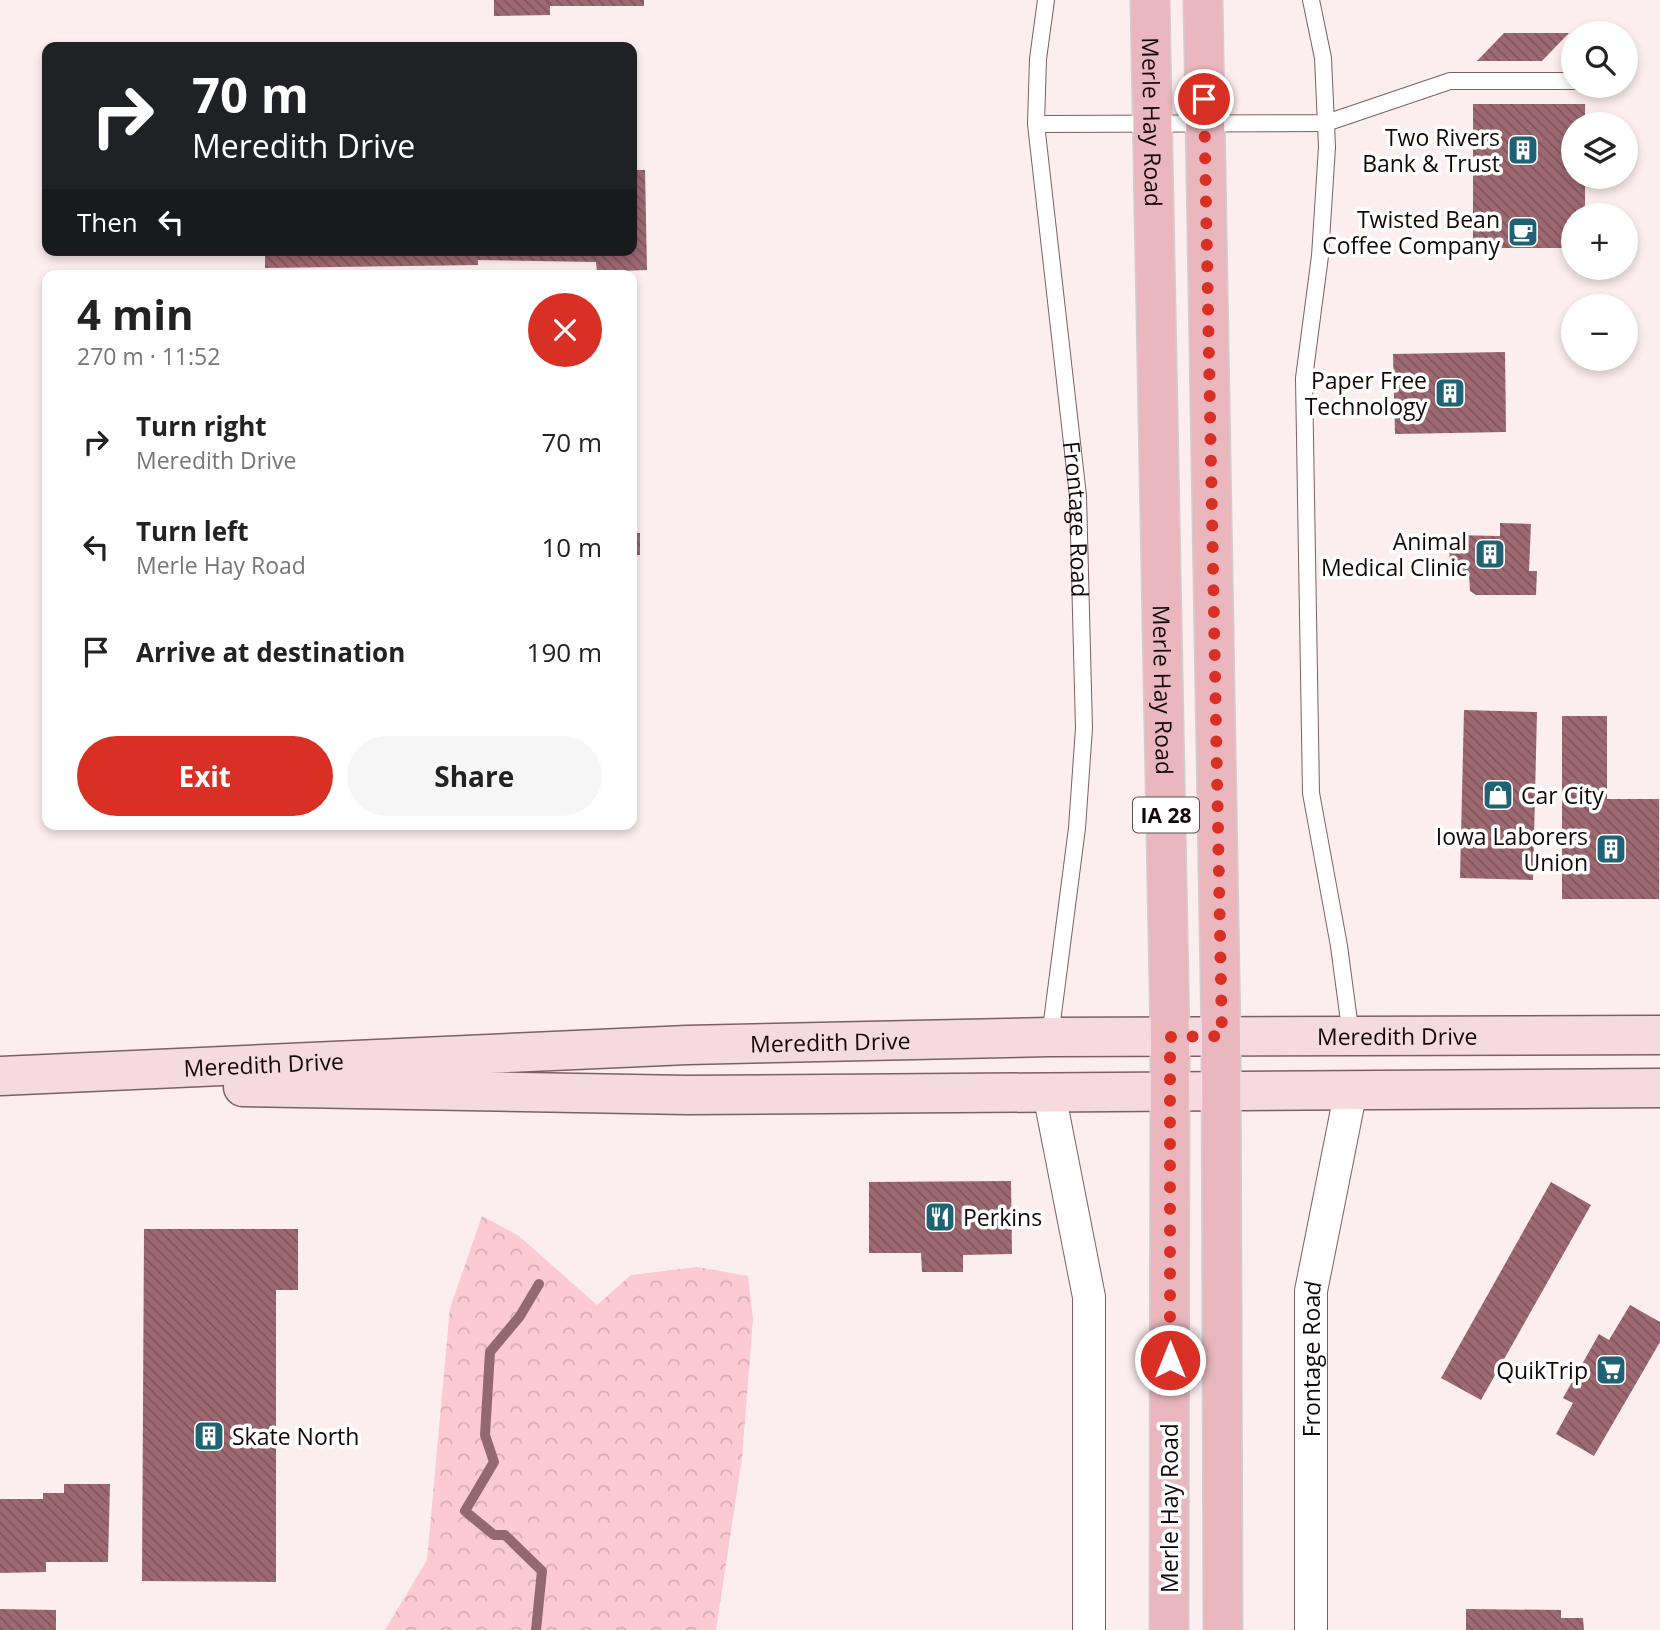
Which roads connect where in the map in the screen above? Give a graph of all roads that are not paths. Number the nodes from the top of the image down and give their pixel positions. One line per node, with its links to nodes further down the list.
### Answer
1 (1046, 0): 7 (lane, Frontage Road)
2 (1150, 0): 8 (main road, Merle Hay Road / IA 28)
3 (1203, 0): 9 (main road, IA 28)
4 (1311, 0): 6 (lane)
5 (1561, 81): 6 (lane)
6 (1326, 123): 9 (lane); 12 (lane)
7 (1036, 124): 8 (lane); 13 (lane, Frontage Road)
8 (1154, 124): 9 (lane); 14 (main road, Merle Hay Road / IA 28)
9 (1205, 124): 11 (main road, IA 28)
10 (1660, 1035): 12 (main road, Meredith Drive)
11 (1222, 1036): 12 (main road, Meredith Drive); 14 (main road, Meredith Drive); 19 (main road, IA 28)
12 (1351, 1036)
13 (1050, 1037): 14 (main road, Meredith Drive); 15 (main road, Meredith Drive)
14 (1170, 1037): 18 (main road, Merle Hay Road / IA 28)
15 (0, 1077): 20 (main road, Meredith Drive)
16 (1660, 1088): 17 (main road, Meredith Drive)
17 (1351, 1090): 19 (main road, Meredith Drive); 24 (street, Frontage Road)
18 (1170, 1091): 19 (main road, Meredith Drive); 20 (main road, Meredith Drive); 22 (main road, Merle Hay Road / IA 28)
19 (1222, 1091): 23 (main road, IA 28)
20 (1049, 1093): 21 (street)
21 (1089, 1630)
22 (1169, 1630)
23 (1223, 1630)
24 (1311, 1630)

